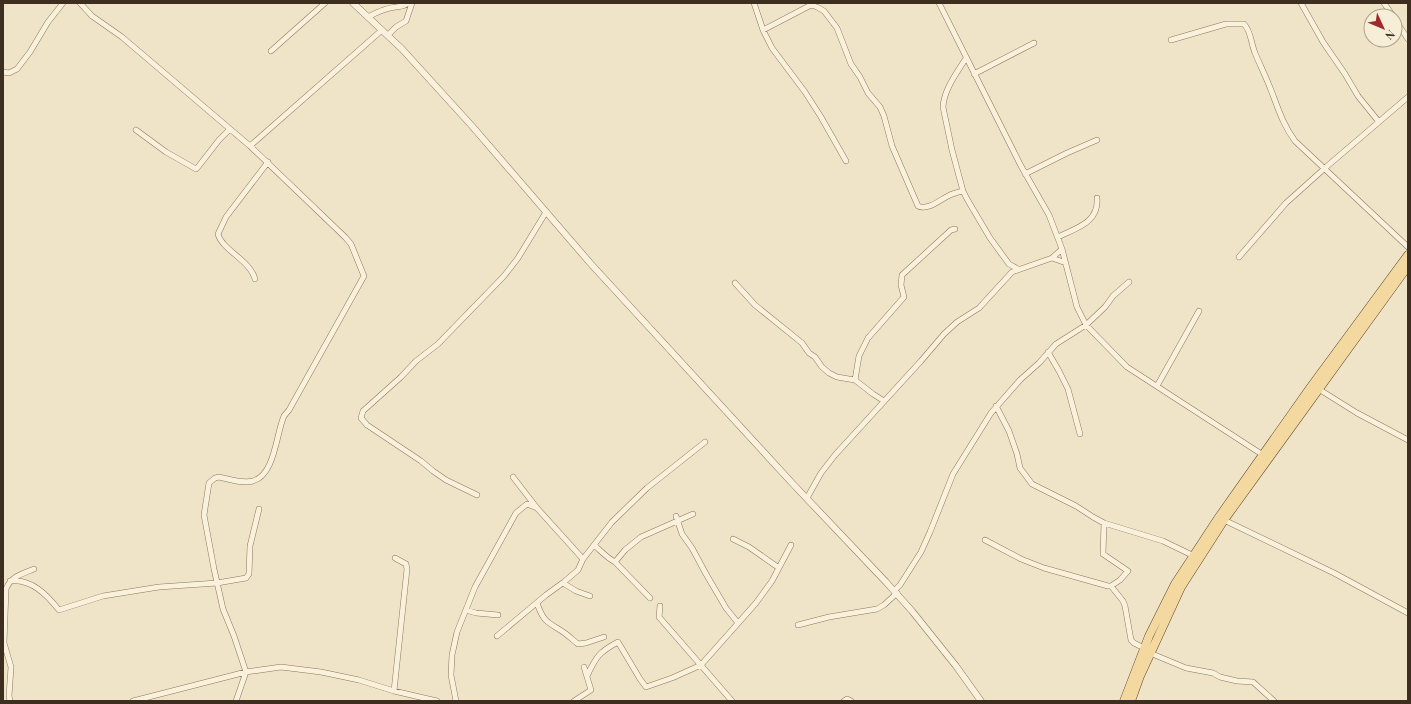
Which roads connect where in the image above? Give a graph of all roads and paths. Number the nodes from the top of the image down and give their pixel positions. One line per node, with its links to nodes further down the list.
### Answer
1 (63, 3): 18 (street)
2 (80, 3): 22 (street)
3 (325, 3): 16 (street)
4 (354, 3): 10 (street)
5 (408, 3): 10 (street)
6 (412, 3): 13 (street)
7 (754, 3): 12 (street)
8 (939, 3): 17 (street)
9 (1301, 3): 21 (street)
10 (368, 17): 11 (street)
11 (382, 30): 13 (street); 25 (street)
12 (763, 30): 26 (street); 30 (street)
13 (388, 35): 32 (street)
14 (1171, 40): 28 (street)
15 (1034, 43): 19 (street)
16 (271, 51)
17 (966, 58): 19 (street); 30 (street)
18 (3, 72)
19 (974, 74): 29 (street)
20 (1408, 97): 21 (street)
21 (1379, 122): 28 (street)
22 (230, 129): 23 (street); 25 (street)
23 (136, 130)
24 (1097, 140): 29 (street)
25 (250, 146): 27 (street)
26 (846, 161)
27 (268, 162): 45 (street); 80 (street)
28 (1325, 168): 35 (street); 38 (street)
29 (1025, 174): 34 (street)
30 (963, 191): 41 (street)
31 (1097, 198): 34 (street)
32 (546, 212): 61 (street); 62 (street)
33 (955, 229): 51 (street)
34 (1058, 237): 36 (street)
35 (1408, 246)
36 (1062, 249): 39 (street); 40 (street)
37 (1408, 255): 53 (main road)
38 (1239, 257)
39 (1052, 258): 40 (street); 43 (street)
40 (1066, 263): 49 (street)
41 (1009, 264): 43 (street); 44 (street)
42 (1408, 266): 53 (main road)
43 (1018, 269): 44 (street)
44 (1011, 273): 54 (street)
45 (255, 279)
46 (1130, 282): 49 (street)
47 (735, 283): 51 (street)
48 (1199, 311): 52 (street)
49 (1086, 325): 50 (street); 52 (street)
50 (1048, 352): 55 (street); 56 (street)
51 (855, 380): 54 (street)
52 (1157, 386): 59 (street)
53 (1315, 387): 57 (street); 59 (main road); 67 (main road)
54 (884, 401): 62 (street)
55 (996, 406): 68 (street); 83 (street)
56 (1080, 434)
57 (1408, 440)
58 (705, 442): 71 (street)
59 (1263, 455): 67 (main road)
60 (513, 477): 63 (street)
61 (476, 495)
62 (807, 498): 83 (street)
63 (536, 508): 75 (street); 88 (street)
64 (259, 509): 80 (street)
65 (693, 514): 66 (street)
66 (677, 519): 76 (street); 91 (street)
67 (1222, 519): 73 (main road); 89 (street); 96 (main road)
68 (1104, 523): 73 (street); 82 (street)
69 (733, 539): 77 (street)
70 (985, 540): 82 (street)
71 (594, 545): 75 (street); 76 (street)
72 (791, 545): 77 (street)
73 (1194, 556): 96 (main road)
74 (395, 558): 101 (street)
75 (583, 559): 81 (street)
76 (615, 562): 85 (street)
77 (779, 568): 91 (street)
78 (34, 569): 79 (street)
79 (10, 581): 80 (street); 95 (street)
80 (217, 583): 99 (street)
81 (563, 583): 84 (street); 86 (street)
82 (1111, 586): 96 (street)
83 (895, 592): 92 (street); 111 (street)
84 (590, 596)
85 (650, 598)
86 (537, 603): 93 (street); 94 (street)
87 (660, 606): 97 (street)
88 (466, 610): 90 (street); 106 (street)
89 (1408, 613)
90 (498, 615)
91 (738, 623): 97 (street)
92 (798, 625)
93 (496, 636)
94 (604, 637)
95 (4, 643): 102 (street)
96 (1147, 651): 112 (main road); 113 (main road); 114 (street)
97 (701, 665): 100 (street); 108 (street)
98 (584, 667): 100 (street)
99 (246, 672): 101 (street); 103 (street); 104 (street)
100 (587, 676): 107 (street)
101 (394, 691): 105 (street)
102 (10, 701)
103 (133, 701)
104 (236, 701)
105 (437, 701)
106 (456, 701)
107 (574, 701)
108 (732, 701)
109 (844, 701): 110 (street)
110 (851, 701)
111 (981, 701)
112 (1124, 701)
113 (1132, 701)
114 (1274, 701)

